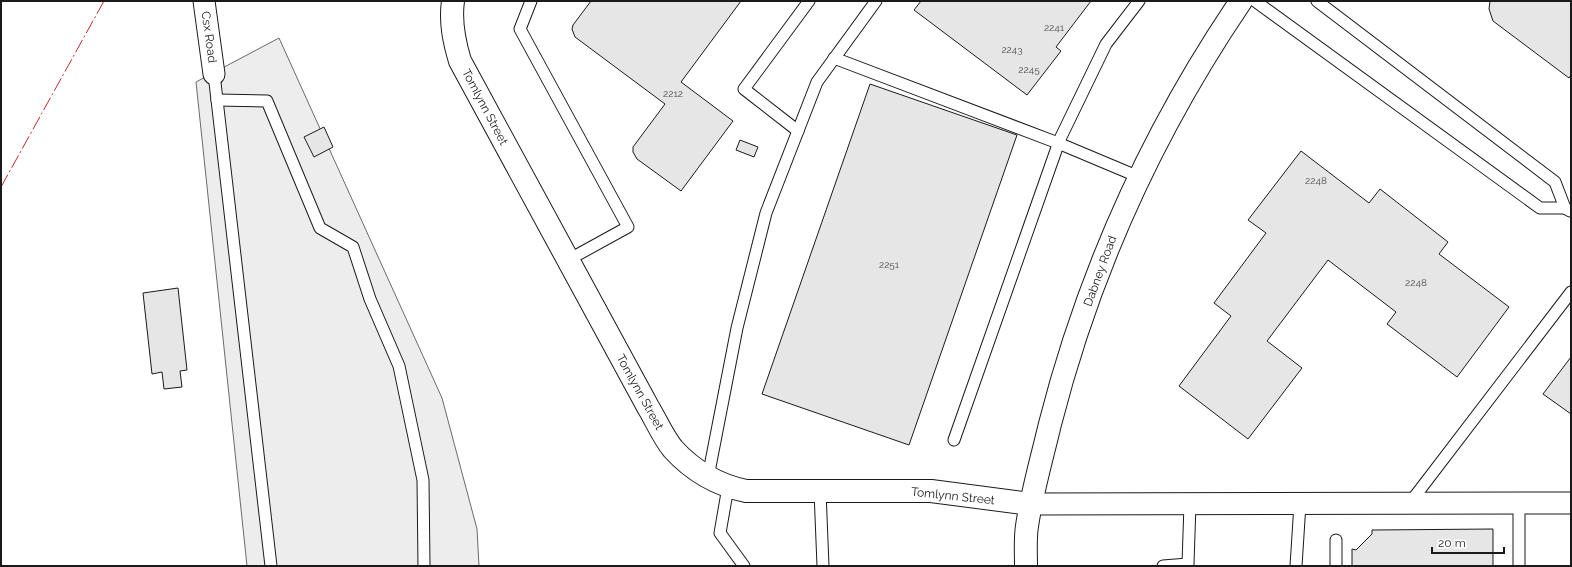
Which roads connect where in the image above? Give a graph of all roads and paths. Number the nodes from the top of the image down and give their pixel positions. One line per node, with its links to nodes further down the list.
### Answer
1 (204, 1): 11 (street, Csx Road)
2 (453, 1): 17 (street, Tomlynn Street)
3 (532, 1): 17 (lane)
4 (809, 1): 13 (lane)
5 (876, 1): 10 (lane)
6 (1138, 1): 14 (lane)
7 (1241, 1): 15 (street, Dabney Road)
8 (1255, 1): 16 (lane)
9 (1317, 1): 16 (lane)
10 (834, 58): 13 (lane); 14 (lane)
11 (214, 74): 12 (lane)
12 (217, 100): 30 (lane); 31 (lane)
13 (798, 131): 20 (lane)
14 (1058, 143): 15 (lane); 19 (lane)
15 (1139, 177): 25 (street, Dabney Road)
16 (1569, 207)
17 (568, 260): 20 (street, Tomlynn Street)
18 (1571, 292): 28 (lane)
19 (954, 440)
20 (708, 477): 21 (street, Tomlynn Street)
21 (728, 488): 22 (street, Tomlynn Street); 32 (lane)
22 (820, 491): 25 (street, Tomlynn Street); 33 (lane)
23 (1571, 502): 24 (street)
24 (1519, 503): 28 (street); 38 (lane)
25 (1030, 504): 26 (street); 34 (street, Dabney Road)
26 (1190, 504): 27 (street); 35 (lane)
27 (1300, 504): 28 (street); 36 (lane)
28 (1409, 504)
29 (1336, 540): 37 (lane)
30 (271, 566)
31 (424, 566)
32 (744, 566)
33 (823, 566)
34 (1026, 566)
35 (1163, 566)
36 (1296, 566)
37 (1336, 566)
38 (1519, 566)

